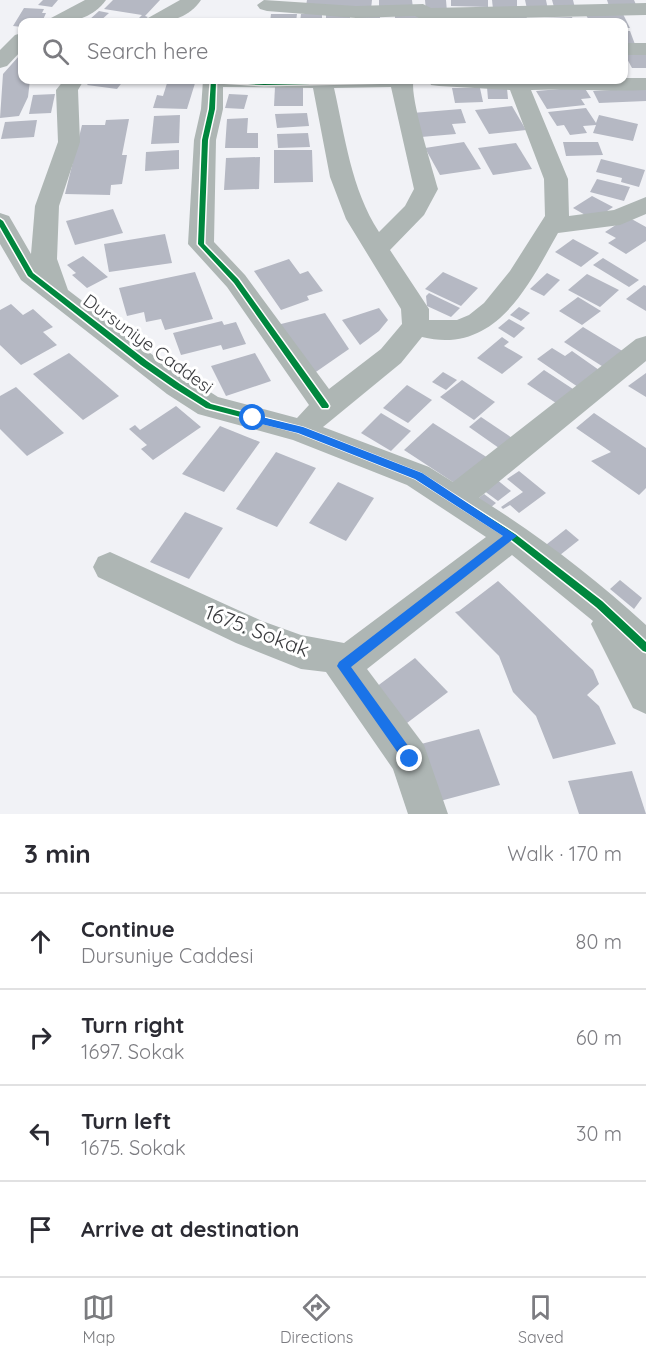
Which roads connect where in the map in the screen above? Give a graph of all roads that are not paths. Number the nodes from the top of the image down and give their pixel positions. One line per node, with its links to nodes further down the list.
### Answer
1 (96, 0): 6 (street)
2 (191, 0): 7 (street)
3 (267, 3): 5 (street); 8 (street)
4 (646, 9): 5 (street)
5 (423, 12)
6 (67, 18)
7 (163, 18)
8 (258, 18)
9 (18, 43): 12 (street)
10 (628, 49): 11 (street)
11 (646, 49)
12 (0, 62)
13 (71, 84): 26 (street)
14 (213, 84): 29 (street)
15 (322, 84): 23 (street)
16 (402, 84): 23 (street)
17 (518, 84): 22 (street)
18 (602, 84): 19 (street)
19 (646, 84)
20 (646, 204): 22 (street)
21 (0, 221): 25 (street, Dursuniye Caddesi)
22 (549, 226): 27 (street)
23 (377, 248): 27 (street)
24 (0, 267): 25 (street)
25 (30, 274): 26 (street, Dursuniye Caddesi)
26 (57, 296): 30 (street, Dursuniye Caddesi)
27 (416, 326): 29 (street)
28 (646, 346): 31 (street)
29 (325, 406): 30 (street)
30 (300, 430): 31 (street, Dursuniye Caddesi)
31 (454, 500): 32 (street, Dursuniye Caddesi)
32 (512, 536): 34 (street, Dursuniye Caddesi); 36 (street)
33 (110, 567): 36 (street, 1675. Sokak)
34 (600, 604): 35 (street, Dursuniye Caddesi); 37 (street)
35 (646, 648)
36 (343, 666): 38 (street, 1675. Sokak)
37 (646, 696)
38 (428, 814)

